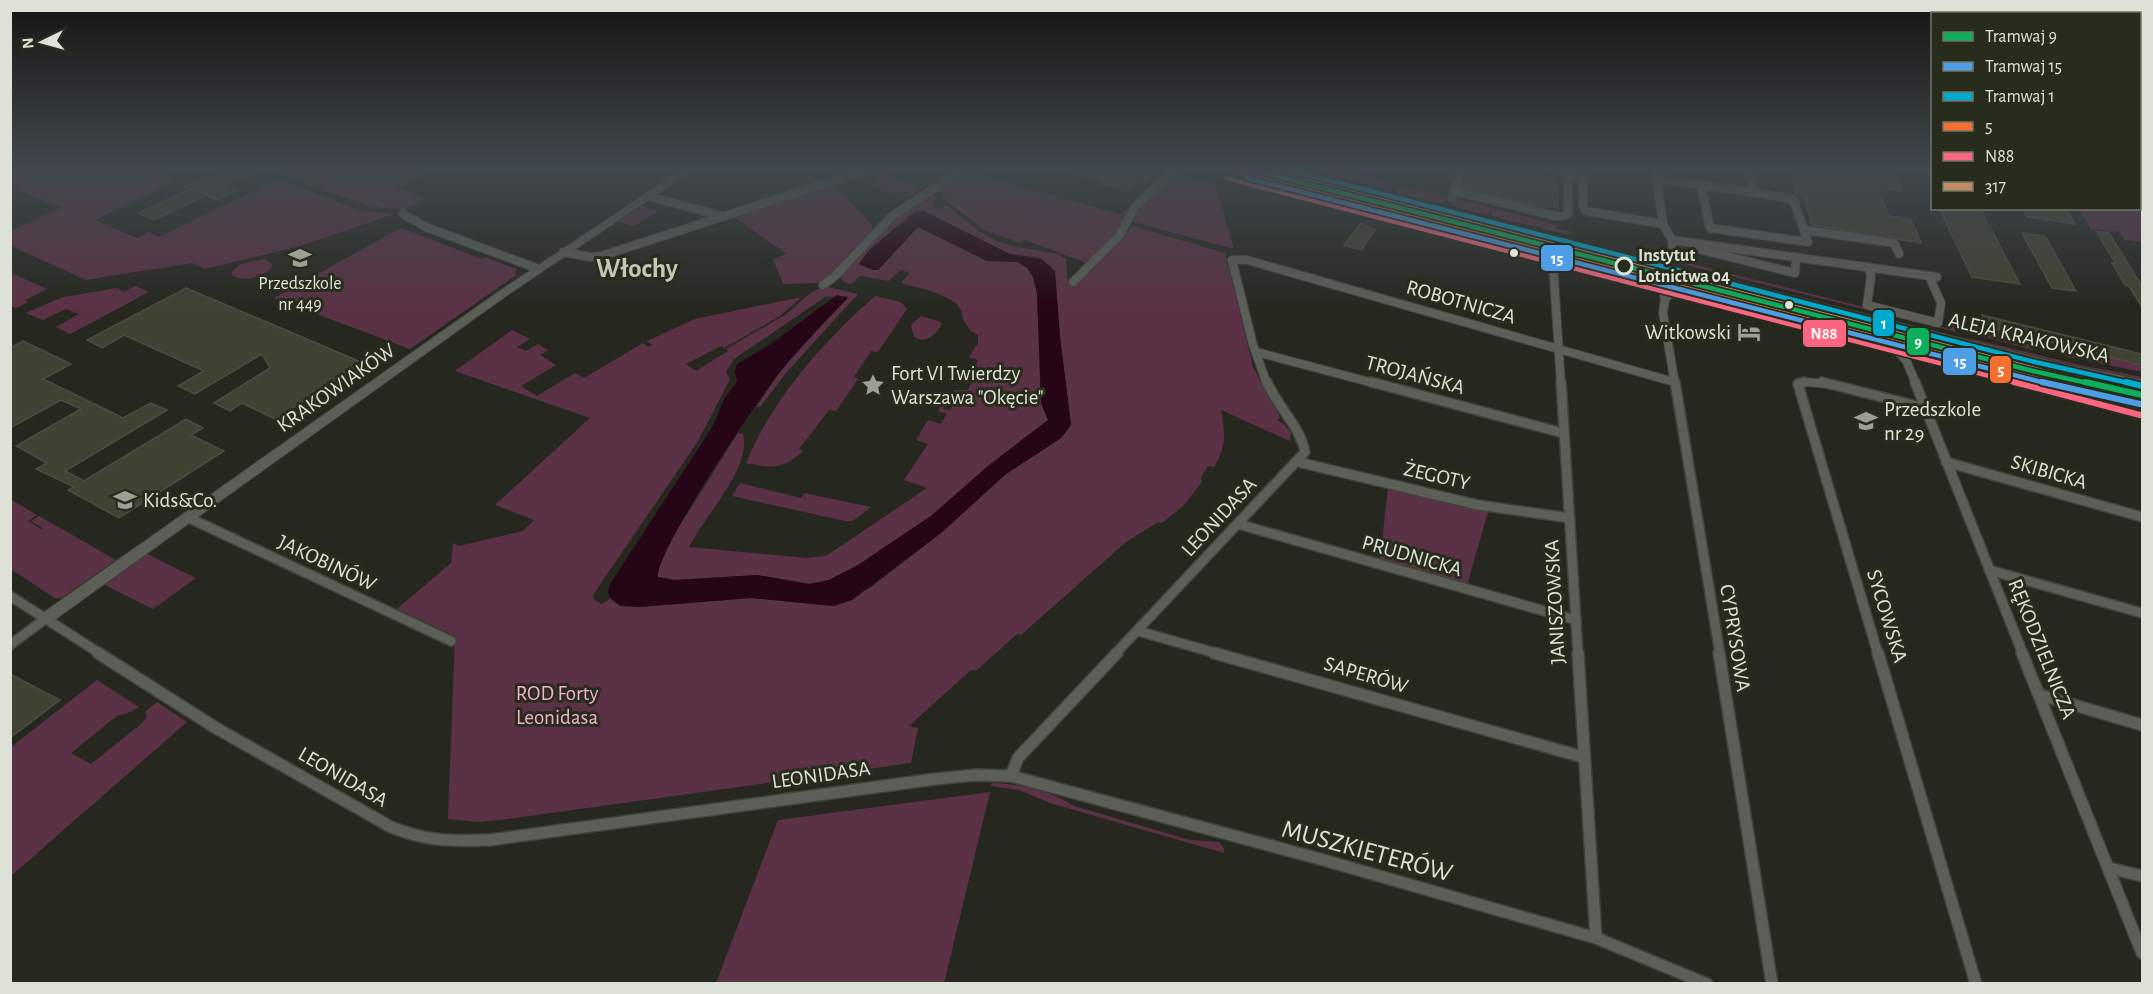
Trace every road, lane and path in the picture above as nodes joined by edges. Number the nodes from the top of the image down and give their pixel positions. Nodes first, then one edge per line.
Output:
1 (406, 215) edge
2 (619, 215) edge
3 (893, 215) edge
4 (1131, 215) edge
5 (1408, 215) edge
6 (1461, 215) edge
7 (1612, 215) edge
8 (1662, 215) edge
9 (1707, 215) edge
10 (1799, 215) edge
11 (722, 216) edge
12 (1663, 224) junction
13 (1804, 230) junction
14 (1672, 240) junction
15 (1694, 243) junction
16 (1538, 249) junction
17 (563, 252) junction
18 (1759, 252) junction
19 (1899, 254) dead end
20 (1673, 255) dead end
21 (1569, 257) junction
22 (1796, 258) junction
23 (1553, 264) junction
24 (1758, 264) junction
25 (1869, 268) junction
26 (539, 269) junction
27 (1673, 269) junction
28 (1073, 282) dead end
29 (1670, 284) junction
30 (823, 285) dead end
31 (1887, 340) junction
32 (1922, 349) junction
33 (1558, 350) junction
34 (1257, 352) junction
35 (1905, 360) junction
36 (1674, 382) junction
37 (2142, 384) edge
38 (2142, 405) edge
39 (1924, 408) junction
40 (1563, 433) junction
41 (1298, 462) junction
42 (1946, 462) junction
43 (188, 517) junction
44 (2142, 517) edge
45 (1570, 518) junction
46 (1239, 524) junction
47 (1989, 570) junction
48 (10, 596) edge
49 (2142, 613) edge
50 (45, 619) junction
51 (1576, 620) junction
52 (1138, 631) junction
53 (451, 641) dead end
54 (10, 645) edge
55 (2040, 695) junction
56 (2142, 725) edge
57 (1583, 757) junction
58 (1011, 776) junction
59 (2109, 867) junction
60 (2142, 876) edge
61 (1596, 938) junction
62 (2142, 953) edge
63 (1707, 984) edge
64 (1772, 984) edge
65 (1976, 984) edge

1 - 26 street
2 - 17 main road, KRAKOWIAKÓW
3 - 30 street
4 - 28 street
5 - 16 main road, ALEJA KRAKOWSKA
6 - 27 main road, ALEJA KRAKOWSKA
7 - 12 street
8 - 12 street
9 - 13 street
10 - 13 street
11 - 17 street
12 - 14 street
13 - 19 street
14 - 15 street
14 - 20 street
15 - 18 street
15 - 24 street
16 - 21 main road, ALEJA KRAKOWSKA
16 - 23 street
17 - 26 main road, KRAKOWIAKÓW
18 - 22 street
18 - 24 street
21 - 23 street
21 - 29 main road, ALEJA KRAKOWSKA
22 - 24 street
22 - 25 street
23 - 33 street, JANISZOWSKA
25 - 25 street
26 - 43 main road, KRAKOWIAKÓW
27 - 29 main road
27 - 37 main road, ALEJA KRAKOWSKA
29 - 31 main road, ALEJA KRAKOWSKA
29 - 36 street, CYPRYSOWA
31 - 32 main road, ALEJA KRAKOWSKA
31 - 35 street, RĘKODZIELNICZA
32 - 35 street
32 - 38 main road, ALEJA KRAKOWSKA
33 - 34 street, ROBOTNICZA
33 - 36 street, ROBOTNICZA
33 - 40 street, JANISZOWSKA
34 - 40 street, TROJAŃSKA
34 - 41 street
35 - 39 street, RĘKODZIELNICZA
36 - 64 street, CYPRYSOWA
39 - 42 street, RĘKODZIELNICZA
39 - 65 street, SYCOWSKA
40 - 45 street, JANISZOWSKA
41 - 45 street, ŻEGOTY
41 - 46 street, LEONIDASA
42 - 44 street, SKIBICKA
42 - 47 street, RĘKODZIELNICZA
43 - 50 main road, KRAKOWIAKÓW
43 - 53 street, JAKOBINÓW
45 - 51 street, JANISZOWSKA
46 - 51 street, PRUDNICKA
46 - 52 street, LEONIDASA
47 - 49 street
47 - 55 street, RĘKODZIELNICZA
48 - 50 street, LEONIDASA
50 - 54 street, KRAKOWIAKÓW
50 - 58 street, LEONIDASA
51 - 57 street, JANISZOWSKA
52 - 57 street, SAPERÓW
52 - 58 street, LEONIDASA
55 - 56 street
55 - 59 street, RĘKODZIELNICZA
57 - 61 street, JANISZOWSKA
58 - 61 street, MUSZKIETERÓW
59 - 60 street
59 - 62 street, RĘKODZIELNICZA
61 - 63 street, MUSZKIETERÓW

